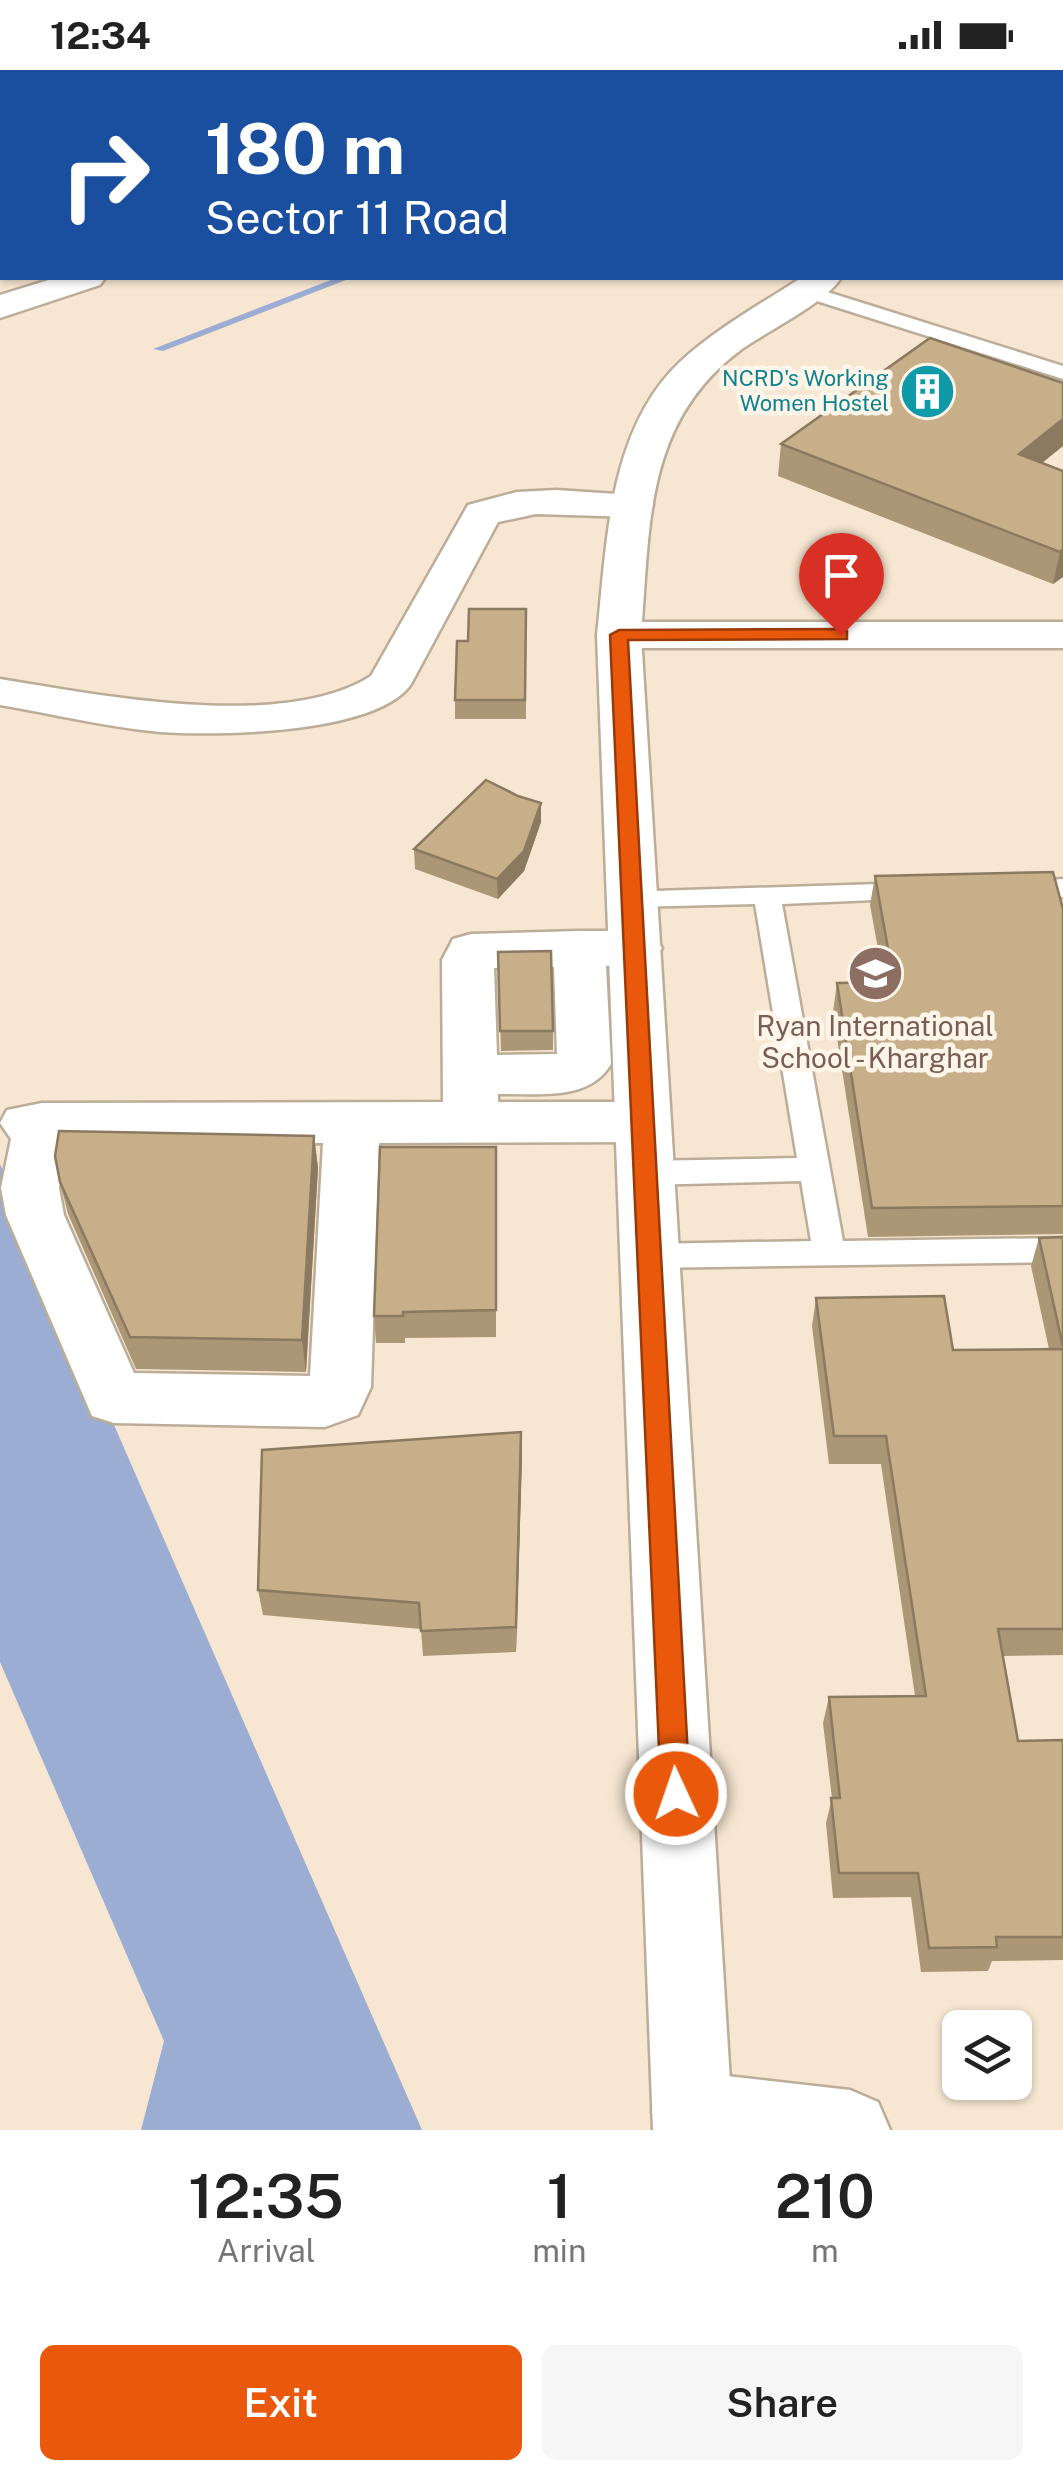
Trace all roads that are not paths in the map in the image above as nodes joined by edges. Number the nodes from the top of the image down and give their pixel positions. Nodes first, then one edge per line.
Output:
1 (82, 280) edge
2 (814, 284) edge
3 (0, 310) edge
4 (1063, 373) edge
5 (634, 506) junction
6 (1063, 634) edge
7 (619, 635) junction
8 (0, 692) edge
9 (1063, 888) edge
10 (984, 890) edge
11 (944, 891) edge
12 (767, 895) junction
13 (634, 923) junction
14 (579, 948) junction
15 (470, 1099) junction
16 (352, 1141) junction
17 (643, 1147) junction
18 (815, 1169) junction
19 (1063, 1250) edge
20 (829, 1254) junction
21 (648, 1256) junction
22 (692, 2121) edge
23 (850, 2130) edge

1 - 3 main road
2 - 4 lane
2 - 5 main road
5 - 7 main road
5 - 8 main road
6 - 7 main road
7 - 13 main road
9 - 10 lane
11 - 12 lane
12 - 13 lane
12 - 18 lane
13 - 14 main road
13 - 17 main road
14 - 15 main road
14 - 15 main road
15 - 16 main road
15 - 17 main road
16 - 16 main road
17 - 18 lane
17 - 21 main road
18 - 20 lane
19 - 20 lane
20 - 21 lane
21 - 22 main road
22 - 23 main road

